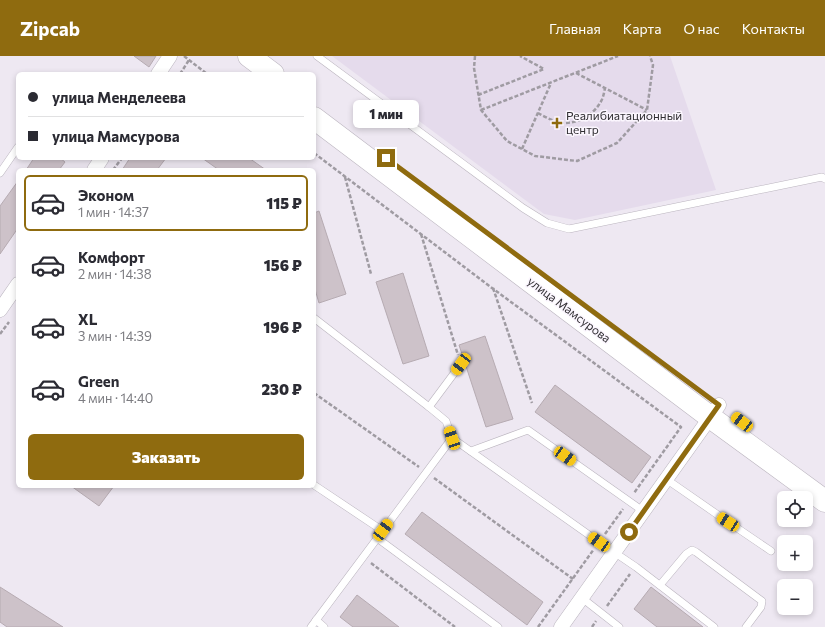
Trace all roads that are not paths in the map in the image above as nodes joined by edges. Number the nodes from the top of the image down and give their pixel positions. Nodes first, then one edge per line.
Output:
1 (170, 56) edge
2 (232, 56) edge
3 (249, 56) edge
4 (317, 56) edge
5 (159, 72) edge
6 (252, 72) edge
7 (270, 72) edge
8 (316, 106) edge
9 (316, 119) edge
10 (16, 150) edge
11 (0, 173) edge
12 (825, 179) edge
13 (16, 287) edge
14 (0, 310) edge
15 (316, 320) edge
16 (461, 364) road end
17 (429, 407) junction
18 (715, 411) junction
19 (452, 438) junction
20 (471, 451) junction
21 (666, 479) junction
22 (825, 484) edge
23 (316, 486) edge
24 (825, 501) edge
25 (643, 511) junction
26 (383, 530) junction
27 (377, 538) junction
28 (771, 551) dead end
29 (614, 553) junction
30 (660, 585) junction
31 (582, 598) junction
32 (316, 620) junction
33 (311, 627) edge
34 (324, 627) edge
35 (498, 627) edge
36 (561, 627) edge
37 (619, 627) edge
38 (714, 627) edge
39 (746, 627) edge

1 - 5 street
2 - 6 main road
3 - 7 main road
4 - 12 lane
8 - 18 main road, улица Мамсурова
9 - 18 main road, улица Мамсурова
10 - 11 lane
13 - 14 street
15 - 17 lane
16 - 17 lane
17 - 19 lane
18 - 21 street
18 - 22 main road, улица Мамсурова
18 - 24 main road, улица Мамсурова
19 - 20 lane
19 - 26 lane
20 - 25 lane
20 - 29 lane
21 - 25 street
21 - 28 lane
23 - 26 lane
25 - 29 street
26 - 27 lane
27 - 32 lane
27 - 35 lane
29 - 30 lane
29 - 31 street
30 - 38 lane
30 - 39 lane
31 - 36 street
31 - 37 lane
32 - 33 lane
32 - 34 lane

